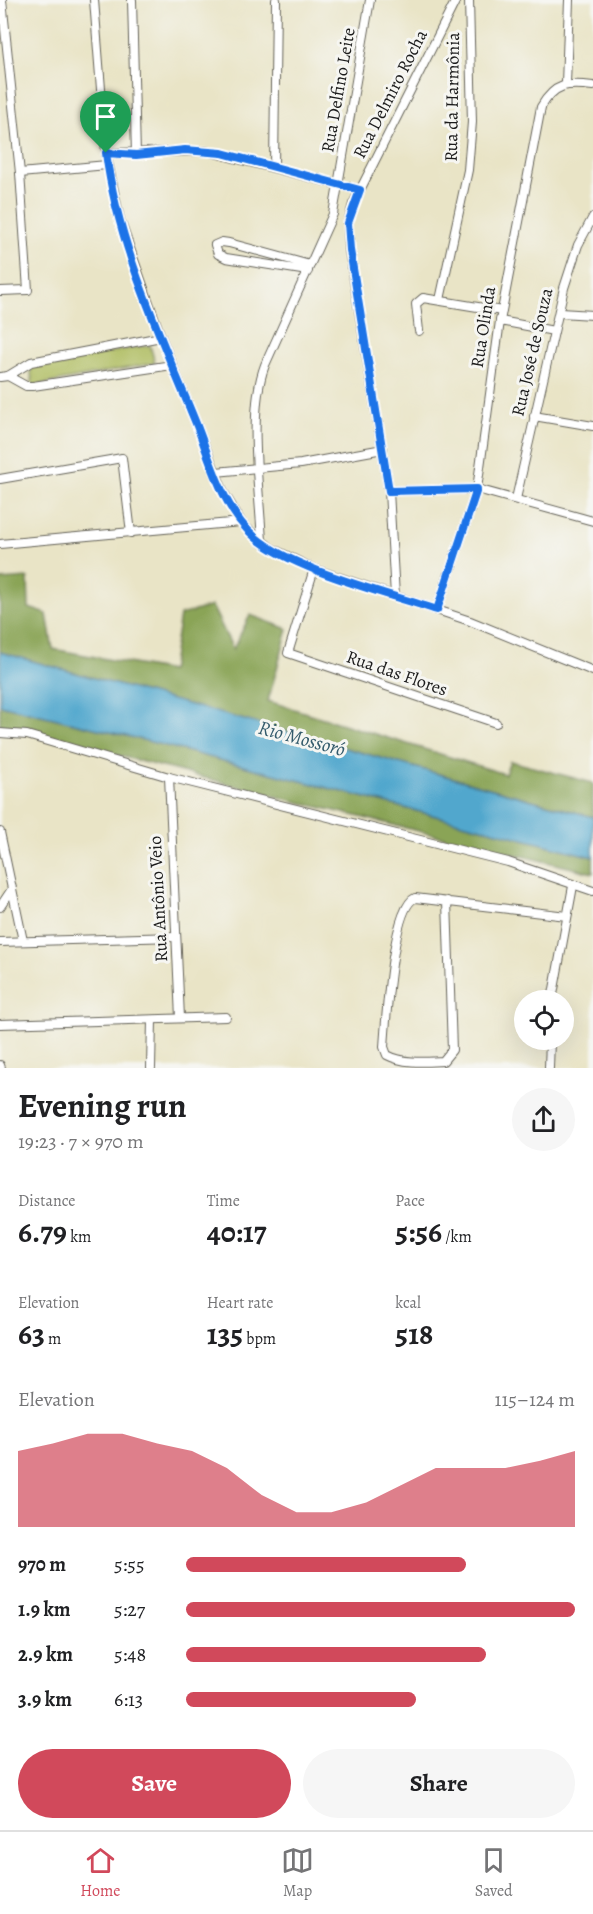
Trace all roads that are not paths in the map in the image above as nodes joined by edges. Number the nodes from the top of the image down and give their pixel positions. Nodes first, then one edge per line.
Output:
1 (2, 0) edge
2 (94, 0) edge
3 (132, 0) edge
4 (276, 0) edge
5 (370, 0) edge
6 (456, 0) edge
7 (469, 0) edge
8 (568, 0) edge
9 (566, 84) junction
10 (593, 86) edge
11 (106, 153) junction
12 (136, 155) junction
13 (107, 165) junction
14 (274, 168) junction
15 (20, 173) junction
16 (339, 185) junction
17 (360, 190) junction
18 (593, 216) edge
19 (309, 268) junction
20 (0, 291) edge
21 (440, 300) junction
22 (502, 310) junction
23 (560, 313) junction
24 (593, 315) edge
25 (500, 321) junction
26 (419, 331) dead end
27 (554, 331) junction
28 (161, 337) junction
29 (172, 365) junction
30 (4, 377) edge
31 (534, 416) junction
32 (593, 426) edge
33 (383, 449) junction
34 (259, 468) junction
35 (216, 472) junction
36 (0, 479) edge
37 (477, 489) junction
38 (389, 491) junction
39 (516, 499) junction
40 (593, 521) edge
41 (241, 522) junction
42 (131, 533) junction
43 (262, 543) junction
44 (0, 544) edge
45 (314, 569) junction
46 (395, 596) junction
47 (437, 610) junction
48 (593, 672) edge
49 (496, 723) dead end
50 (0, 733) edge
51 (169, 777) junction
52 (0, 832) edge
53 (573, 886) junction
54 (12, 889) junction
55 (593, 891) edge
56 (447, 901) junction
57 (0, 907) edge
58 (567, 916) junction
59 (176, 937) junction
60 (23, 941) junction
61 (0, 942) edge
62 (554, 990) edge
63 (226, 1017) dead end
64 (180, 1018) junction
65 (152, 1020) junction
66 (0, 1024) edge
67 (550, 1050) edge
68 (414, 1065) edge
69 (151, 1068) edge
70 (549, 1068) edge

1 - 15 street
2 - 11 street
3 - 12 street
4 - 14 street
5 - 16 street, Rua Delfino Leite
6 - 17 street, Rua Delmiro Rocha
7 - 21 street, Rua da Harmônia
8 - 9 street
9 - 10 street
9 - 22 street, Rua Olinda
11 - 12 street
11 - 13 street
12 - 14 street
13 - 15 street
13 - 28 street
14 - 16 street
15 - 20 street
16 - 17 street
16 - 19 street, Rua Delfino Leite
17 - 33 street, Rua Delmiro Rocha
18 - 23 street, Rua José de Souza
19 - 19 street
19 - 34 street, Rua Delfino Leite
21 - 22 street
21 - 26 street
22 - 25 street, Rua Olinda
23 - 24 street
23 - 27 street, Rua José de Souza
25 - 27 street
25 - 37 street, Rua Olinda
27 - 31 street, Rua José de Souza
28 - 29 street
28 - 30 street
29 - 30 street
29 - 35 street
31 - 32 street
31 - 39 street, Rua José de Souza
33 - 34 street
33 - 38 street, Rua Delmiro Rocha
34 - 35 street
34 - 43 street, Rua Delfino Leite
35 - 41 street
36 - 42 street
37 - 38 street
37 - 39 street
37 - 47 street, Rua Olinda
38 - 46 street, Rua Delmiro Rocha
39 - 40 street
41 - 42 street
41 - 43 street
42 - 44 street
43 - 45 street
45 - 46 street
45 - 49 street, Rua das Flores
46 - 47 street
47 - 48 street
50 - 51 street
51 - 53 street
51 - 59 street, Rua Antônio Veio
52 - 54 street
53 - 55 street
53 - 58 street
54 - 57 street
54 - 60 street
56 - 58 street
56 - 68 street
56 - 68 street
58 - 62 street
59 - 60 street
59 - 64 street, Rua Antônio Veio
60 - 61 street
63 - 64 street
64 - 65 street
65 - 66 street
65 - 69 street
67 - 70 street

